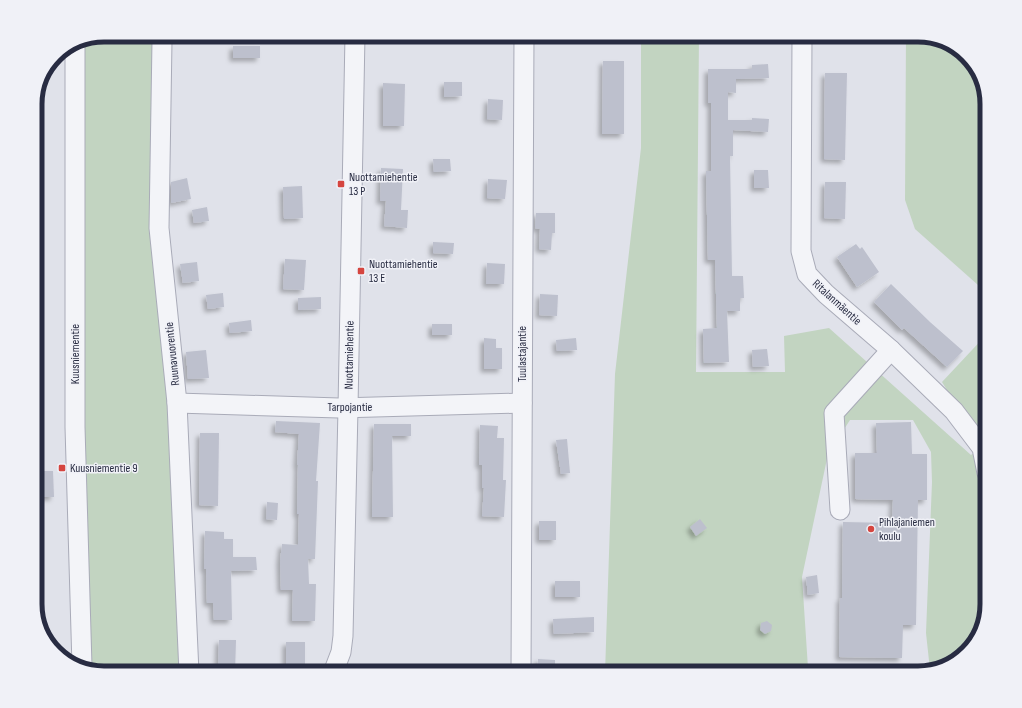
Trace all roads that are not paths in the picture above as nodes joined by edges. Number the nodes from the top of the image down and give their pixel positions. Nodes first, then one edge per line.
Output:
1 (163, 42) edge
2 (355, 42) edge
3 (524, 42) edge
4 (802, 42) edge
5 (75, 49) edge
6 (891, 350) junction
7 (177, 403) junction
8 (522, 404) junction
9 (348, 408) junction
10 (980, 445) edge
11 (840, 510) dead end
12 (82, 662) edge
13 (189, 666) edge
14 (336, 666) edge
15 (521, 666) edge

1 - 7 street, Ruunavuorentie
2 - 9 street, Nuottamiehentie
3 - 8 street, Tuulastajantie
4 - 6 street, Ritalanmäentie
5 - 12 street, Kuusniementie
6 - 10 street, Ritalanmäentie
6 - 11 street
7 - 9 street, Tarpojantie
7 - 13 street, Ruunavuorentie
8 - 9 street, Tarpojantie
8 - 15 street, Tuulastajantie
9 - 14 street, Nuottamiehentie

